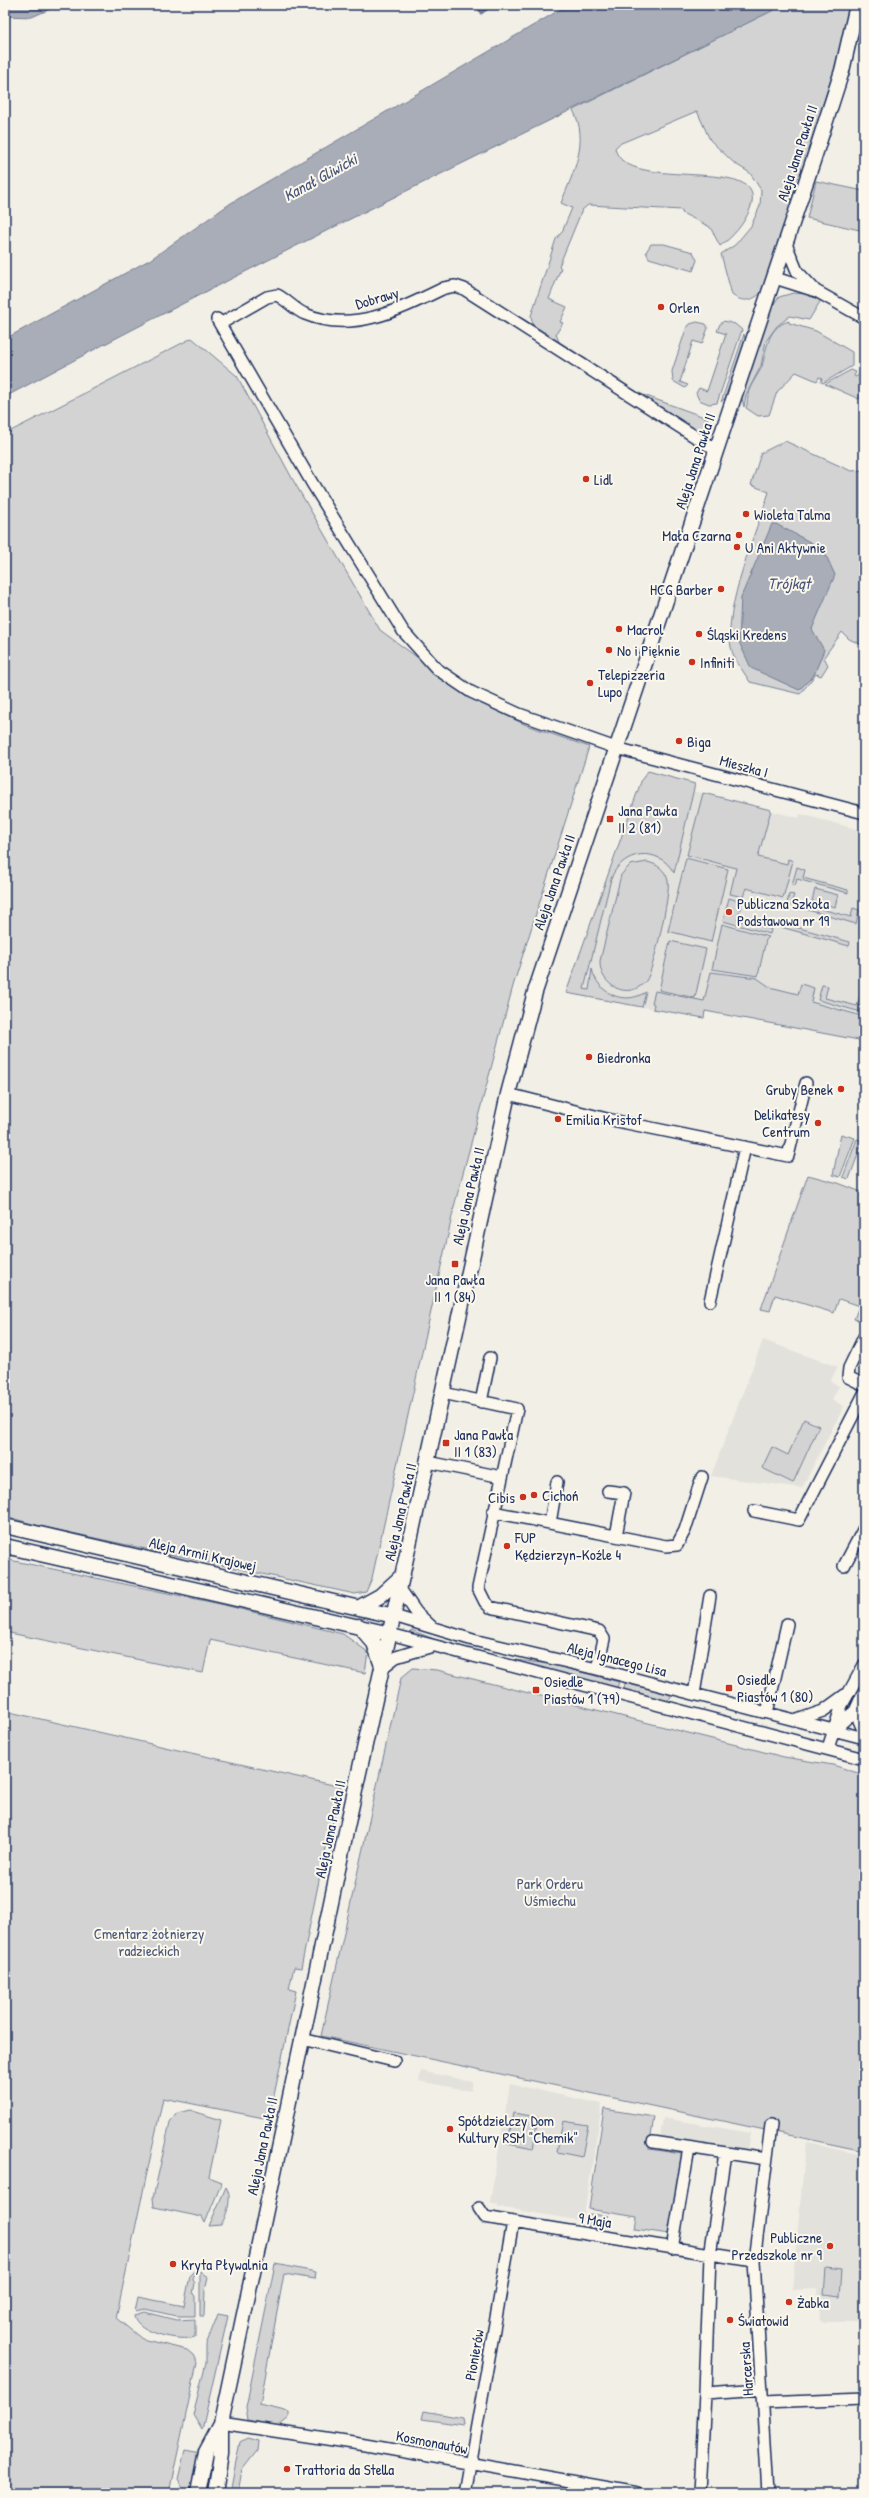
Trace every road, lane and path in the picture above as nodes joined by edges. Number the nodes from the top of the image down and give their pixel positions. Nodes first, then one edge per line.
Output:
1 (857, 5) edge
2 (786, 244) junction
3 (775, 278) junction
4 (816, 291) junction
5 (864, 318) edge
6 (218, 321) joint
7 (716, 450) junction
8 (616, 748) junction
9 (864, 813) edge
10 (806, 1083) dead end
11 (508, 1094) junction
12 (745, 1147) junction
13 (710, 1301) dead end
14 (864, 1337) edge
15 (490, 1358) dead end
16 (864, 1385) edge
17 (443, 1393) junction
18 (864, 1394) edge
19 (481, 1402) junction
20 (428, 1462) junction
21 (502, 1477) junction
22 (702, 1477) dead end
23 (557, 1482) dead end
24 (608, 1491) dead end
25 (754, 1511) dead end
26 (494, 1512) junction
27 (550, 1523) junction
28 (5, 1526) edge
29 (864, 1528) edge
30 (616, 1536) junction
31 (5, 1546) edge
32 (844, 1566) dead end
33 (403, 1575) junction
34 (400, 1589) junction
35 (710, 1596) dead end
36 (360, 1607) junction
37 (394, 1616) junction
38 (786, 1624) dead end
39 (359, 1626) junction
40 (434, 1628) junction
41 (390, 1634) junction
42 (434, 1646) junction
43 (864, 1665) edge
44 (382, 1668) junction
45 (597, 1669) junction
46 (864, 1691) edge
47 (848, 1692) junction
48 (694, 1694) junction
49 (855, 1711) junction
50 (767, 1713) junction
51 (796, 1720) junction
52 (833, 1730) junction
53 (864, 1732) edge
54 (864, 1738) edge
55 (828, 1748) junction
56 (864, 1759) edge
57 (302, 2039) junction
58 (394, 2061) dead end
59 (771, 2125) dead end
60 (653, 2142) dead end
61 (689, 2148) junction
62 (725, 2154) junction
63 (766, 2159) junction
64 (479, 2208) dead end
65 (513, 2222) junction
66 (672, 2249) junction
67 (710, 2256) junction
68 (754, 2261) junction
69 (762, 2389) junction
70 (705, 2393) junction
71 (864, 2399) edge
72 (763, 2403) junction
73 (221, 2423) junction
74 (469, 2464) junction
75 (198, 2493) edge
76 (214, 2493) edge
77 (465, 2493) edge
78 (638, 2493) edge
79 (700, 2493) edge
80 (768, 2493) edge

1 - 2 main road, Aleja Jana Pawła II
2 - 3 main road, Aleja Jana Pawła II
2 - 4 street
3 - 4 street
3 - 7 main road, Aleja Jana Pawła II
4 - 5 street
6 - 7 street, Dobrawy
6 - 8 street, Mieszka I
7 - 8 main road, Aleja Jana Pawła II
8 - 9 street, Mieszka I
8 - 11 main road, Aleja Jana Pawła II
10 - 12 street
11 - 12 street
11 - 17 main road, Aleja Jana Pawła II
12 - 13 street
14 - 16 street
15 - 19 street
17 - 19 street
17 - 20 main road, Aleja Jana Pawła II
18 - 25 street
19 - 21 street
20 - 21 street
20 - 33 main road, Aleja Jana Pawła II
21 - 26 street
22 - 30 street
23 - 27 street
24 - 30 street
26 - 27 street
26 - 45 street
27 - 30 street
28 - 36 main road, Aleja Armii Krajowej
29 - 32 street
31 - 39 main road
33 - 34 main road, Aleja Jana Pawła II
33 - 36 main road
34 - 37 main road, Aleja Jana Pawła II
34 - 40 street
35 - 48 street
36 - 37 main road, Aleja Armii Krajowej
37 - 40 street, Aleja Ignacego Lisa
37 - 41 main road, Aleja Jana Pawła II
38 - 50 street
39 - 41 main road
39 - 44 main road
40 - 45 street, Aleja Ignacego Lisa
41 - 42 street
41 - 44 main road, Aleja Jana Pawła II
42 - 44 street
42 - 55 street
43 - 47 street
44 - 57 main road, Aleja Jana Pawła II
45 - 48 street, Aleja Ignacego Lisa
46 - 49 street
47 - 51 street
47 - 52 street
48 - 50 street, Aleja Ignacego Lisa
49 - 52 street
49 - 53 street
50 - 51 street, Aleja Ignacego Lisa
51 - 52 street, Aleja Ignacego Lisa
52 - 54 street, Aleja Ignacego Lisa
52 - 55 street
55 - 56 street
57 - 58 street
57 - 73 main road, Aleja Jana Pawła II
59 - 63 street, Harcerska
60 - 61 street
61 - 62 street
61 - 66 street
62 - 63 street
62 - 67 street
63 - 68 street, Harcerska
64 - 65 street, 9 Maja
65 - 66 street, 9 Maja
65 - 74 street, Pionierów
66 - 67 street, 9 Maja
67 - 68 street, 9 Maja
67 - 70 street
68 - 69 street, Harcerska
69 - 70 street
69 - 72 street, Harcerska
70 - 79 street
71 - 72 street
72 - 80 street, Harcerska
73 - 74 street, Kosmonautów
73 - 75 main road, Aleja Jana Pawła II
73 - 76 main road, Aleja Jana Pawła II
74 - 77 street, Pionierów
74 - 78 street, Kosmonautów

